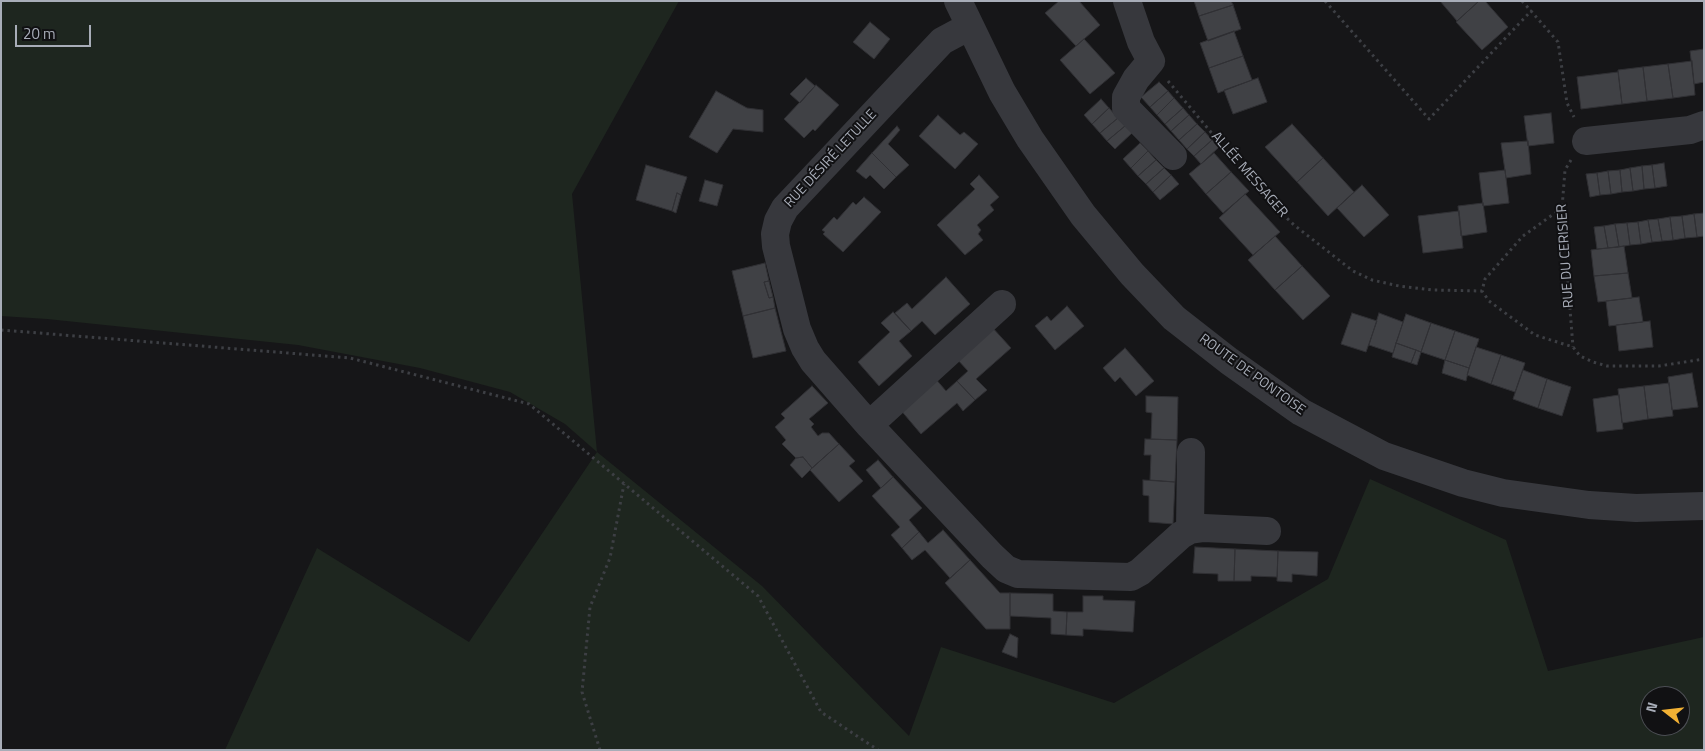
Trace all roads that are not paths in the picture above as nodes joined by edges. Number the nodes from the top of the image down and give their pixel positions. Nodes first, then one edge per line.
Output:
1 (958, 1) edge
2 (1127, 1) edge
3 (970, 26) junction
4 (1704, 125) edge
5 (1586, 141) road end
6 (1173, 156) dead end
7 (1002, 304) dead end
8 (869, 425) junction
9 (1191, 452) dead end
10 (1704, 506) edge
11 (1190, 530) junction
12 (1267, 531) dead end

1 - 3 street, ROUTE DE PONTOISE
2 - 6 street
3 - 8 street, RUE DÉSIRÉ LETULLE
3 - 10 street, ROUTE DE PONTOISE
4 - 5 street
7 - 8 street
8 - 11 street, RUE DÉSIRÉ LETULLE
9 - 11 street
11 - 12 street

